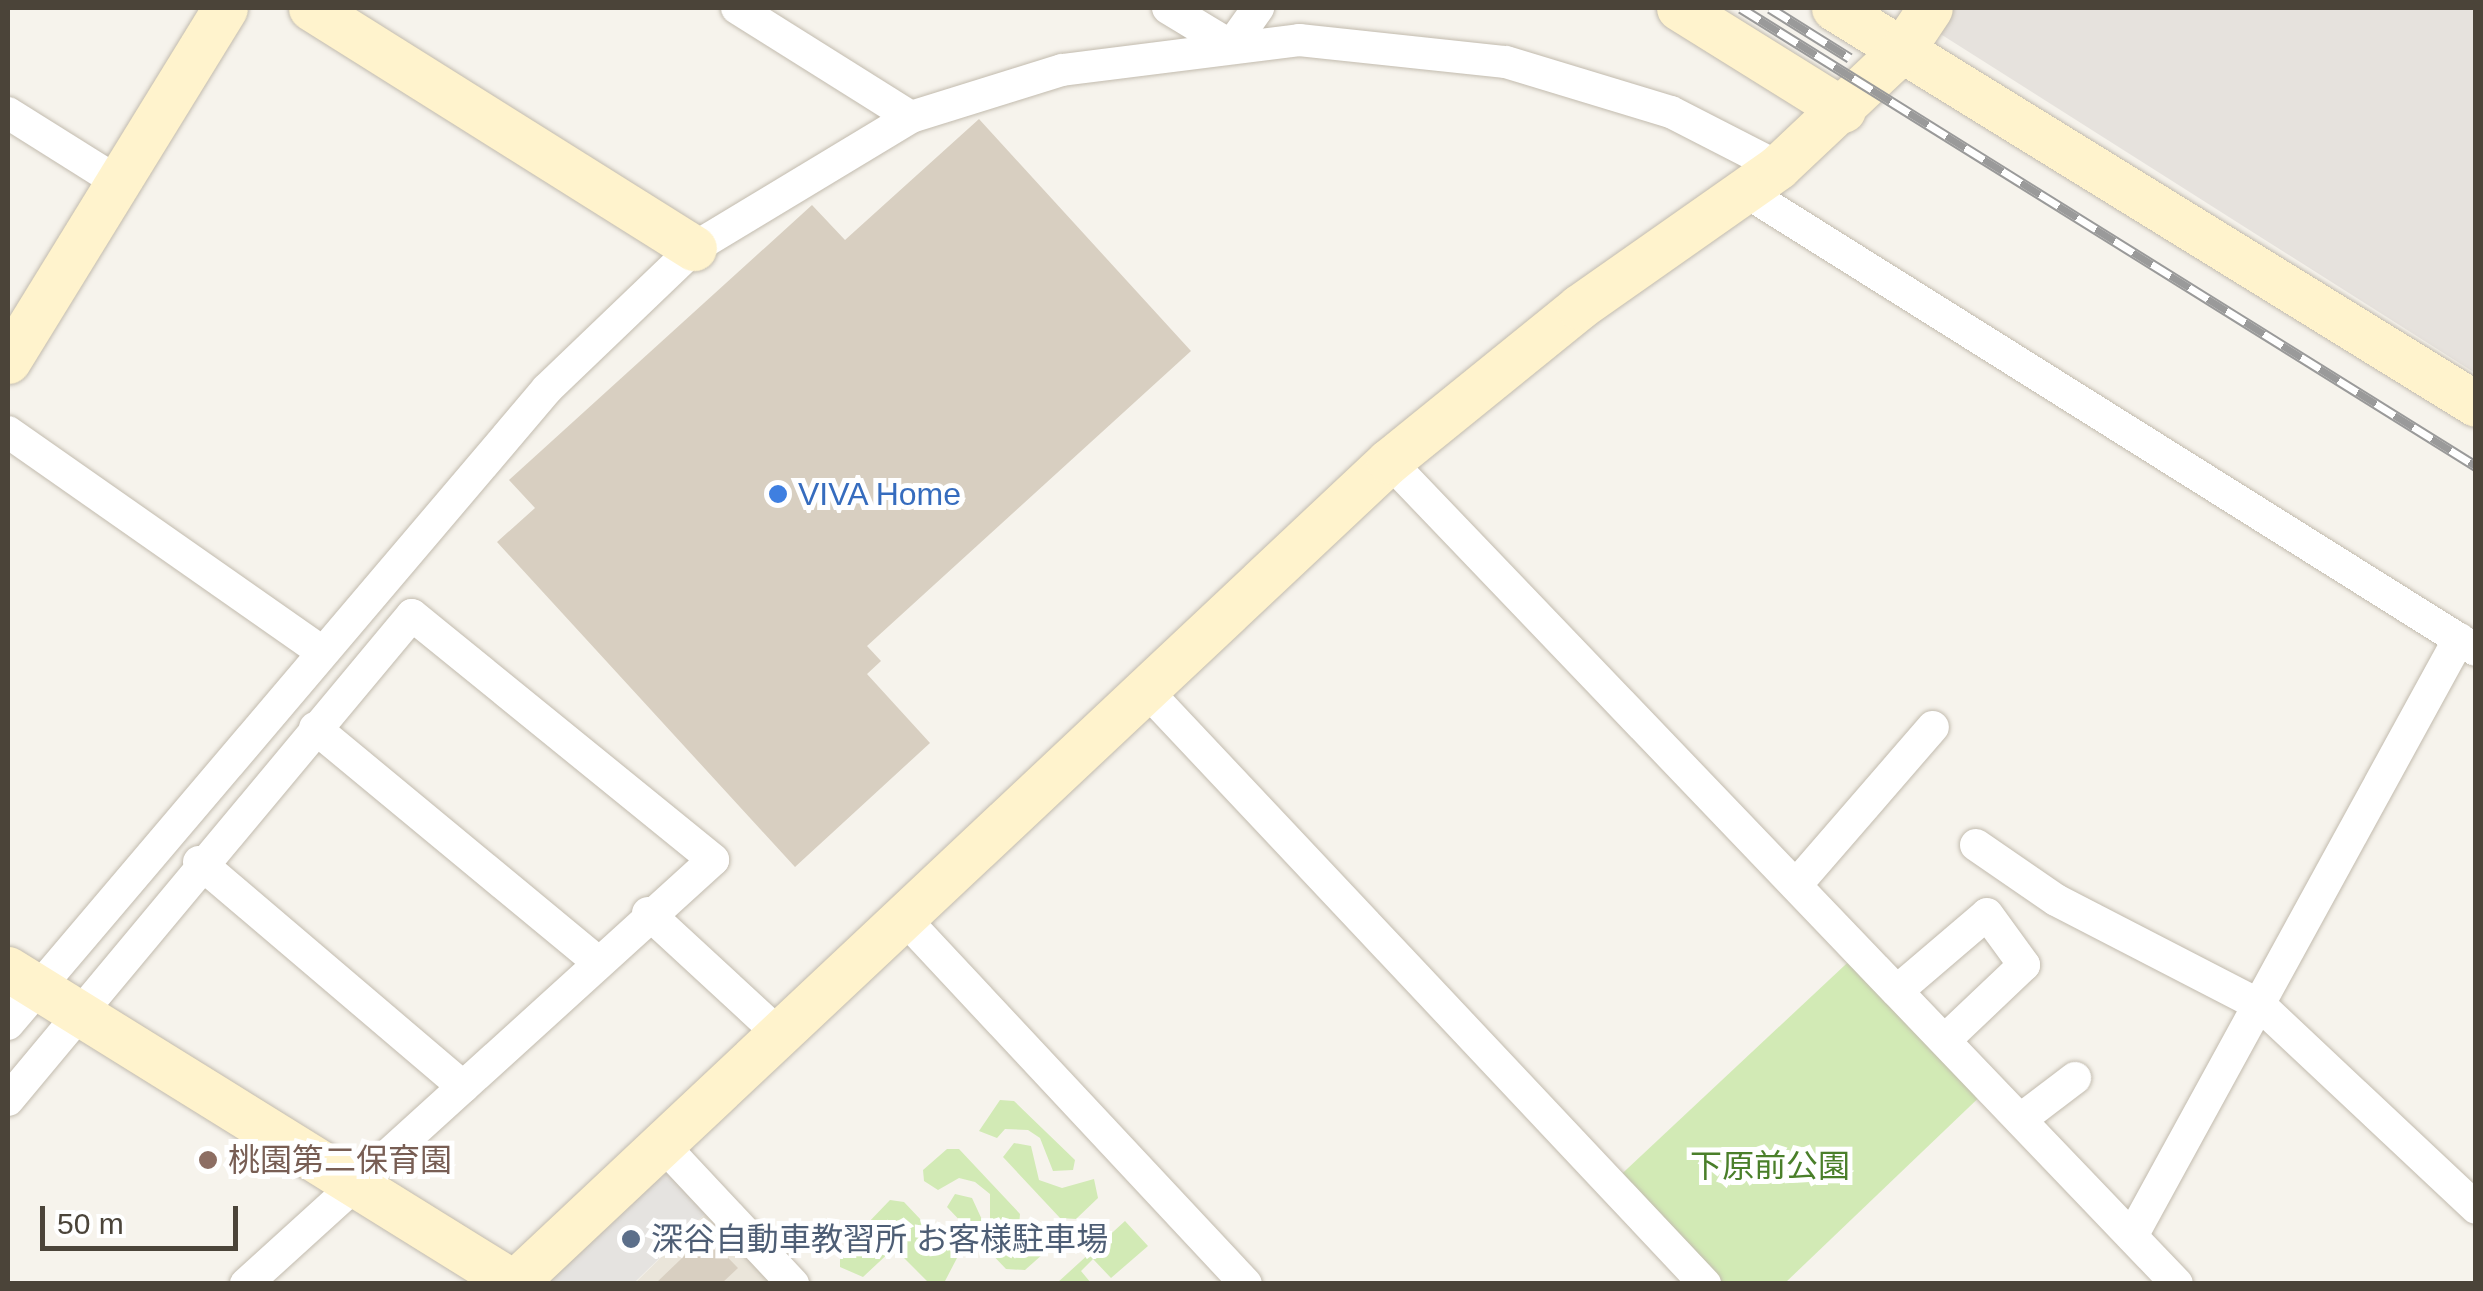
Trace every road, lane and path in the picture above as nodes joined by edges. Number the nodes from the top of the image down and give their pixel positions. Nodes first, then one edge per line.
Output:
1 (225, 8) edge
2 (311, 8) edge
3 (736, 8) edge
4 (1168, 8) edge
5 (1258, 8) edge
6 (1680, 8) edge
7 (1834, 8) edge
8 (1930, 8) edge
9 (1231, 46) junction
10 (1902, 50) junction
11 (1843, 110) junction
12 (8, 113) edge
13 (910, 117) junction
14 (1760, 179) junction
15 (118, 182) junction
16 (694, 248) junction
17 (8, 362) edge
18 (2476, 404) edge
19 (8, 432) edge
20 (1389, 461) junction
21 (2467, 644) edge
22 (319, 650) junction
23 (1146, 690) junction
24 (1933, 727) dead end
25 (316, 728) junction
26 (1976, 844) dead end
27 (199, 862) junction
28 (1796, 885) junction
29 (648, 913) junction
30 (904, 917) junction
31 (595, 960) junction
32 (23, 978) edge
33 (1897, 991) junction
34 (2261, 1006) junction
35 (82, 1015) junction
36 (8, 1024) edge
37 (779, 1034) junction
38 (1945, 1040) junction
39 (2075, 1078) dead end
40 (463, 1087) junction
41 (8, 1100) edge
42 (2021, 1119) junction
43 (662, 1144) junction
44 (352, 1184) junction
45 (2476, 1208) edge
46 (2132, 1236) junction
47 (514, 1283) edge
48 (246, 1284) edge
49 (793, 1284) edge
50 (1246, 1284) edge
51 (1706, 1284) edge
52 (2177, 1284) edge

1 - 15 street
2 - 16 street
3 - 13 street
4 - 9 street
5 - 9 street
6 - 11 street
7 - 10 street
8 - 10 street
9 - 13 street
9 - 14 street
10 - 11 street
10 - 18 street
11 - 14 street
12 - 15 street
13 - 16 street
14 - 20 street
14 - 21 street
15 - 17 street
16 - 22 street
19 - 22 street
20 - 23 street
20 - 28 street
21 - 34 street
22 - 32 street
23 - 30 street
23 - 51 street
24 - 28 street
25 - 27 street
25 - 29 street
25 - 31 street
26 - 34 street
27 - 35 street
27 - 40 street
28 - 33 street
29 - 31 street
29 - 37 street
30 - 37 street
30 - 50 street
31 - 40 street
32 - 35 street
32 - 36 street
33 - 38 street
33 - 38 street
34 - 45 street
34 - 46 street
35 - 41 street
35 - 44 street
37 - 43 street
38 - 42 street
39 - 42 street
40 - 44 street
42 - 46 street
43 - 47 street
43 - 49 street
44 - 47 street
44 - 48 street
46 - 52 street

